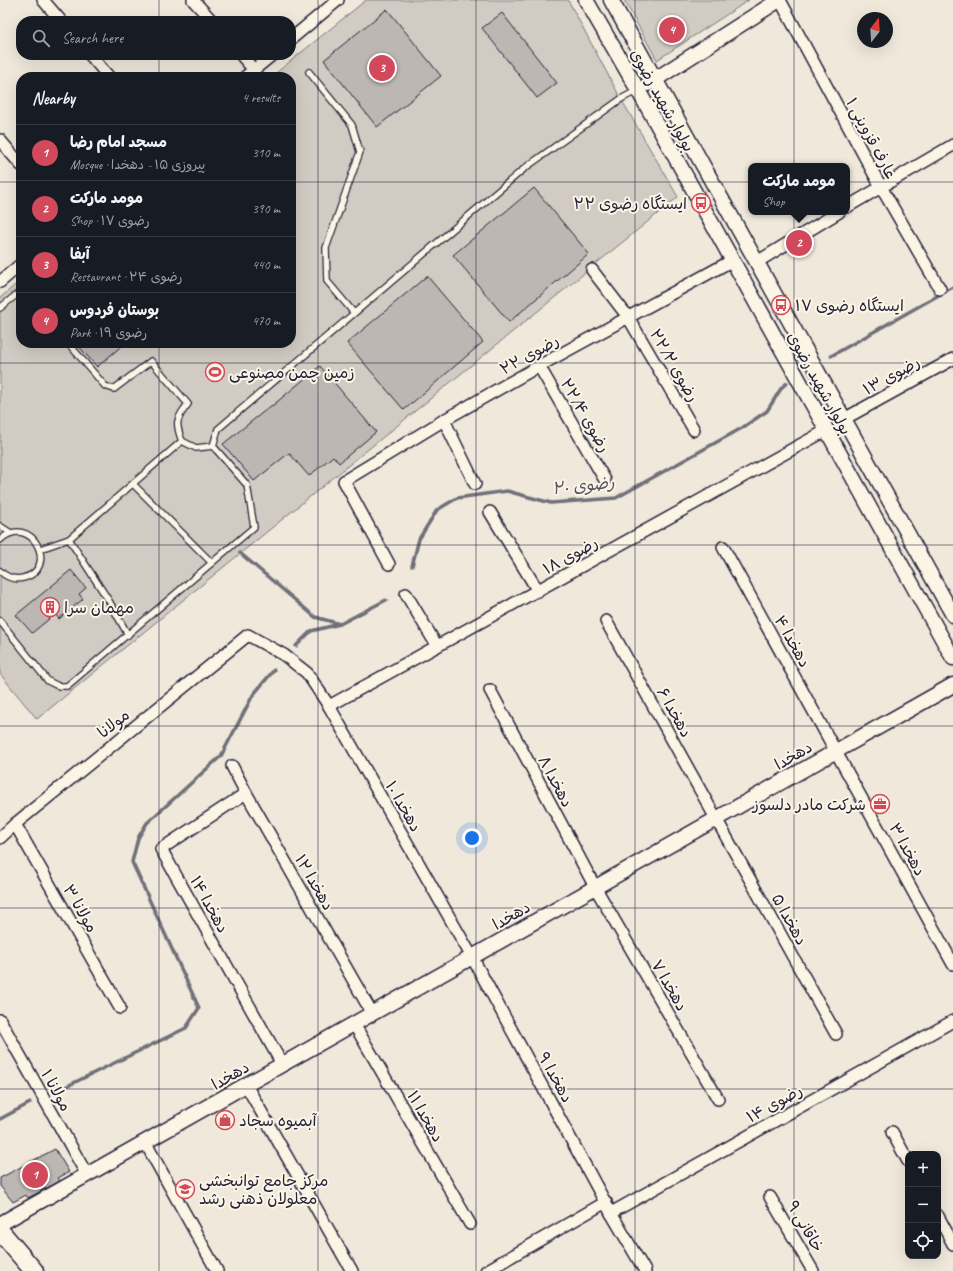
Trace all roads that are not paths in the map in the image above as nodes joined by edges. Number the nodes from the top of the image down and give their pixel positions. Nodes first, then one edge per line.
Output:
1 (43, 0) edge
2 (193, 0) edge
3 (337, 0) edge
4 (586, 0) edge
5 (611, 0) edge
6 (779, 0) edge
7 (57, 16) edge
8 (207, 16) edge
9 (296, 35) edge
10 (94, 60) edge
11 (243, 60) edge
12 (266, 60) edge
13 (105, 72) edge
14 (249, 72) edge
15 (252, 72) edge
16 (309, 72) dead end
17 (655, 80) junction
18 (638, 90) junction
19 (0, 140) edge
20 (953, 145) edge
21 (16, 159) edge
22 (880, 187) junction
23 (850, 205) edge
24 (834, 215) edge
25 (733, 260) junction
26 (757, 262) junction
27 (16, 268) edge
28 (592, 270) dead end
29 (0, 282) edge
30 (940, 289) dead end
31 (16, 295) edge
32 (0, 308) edge
33 (354, 313) junction
34 (628, 317) junction
35 (72, 348) edge
36 (953, 359) edge
37 (539, 366) junction
38 (844, 419) junction
39 (444, 420) junction
40 (694, 430) dead end
41 (827, 430) junction
42 (182, 441) junction
43 (213, 446) junction
44 (605, 480) dead end
45 (133, 484) junction
46 (476, 484) dead end
47 (490, 512) dead end
48 (0, 526) edge
49 (11, 534) junction
50 (69, 539) junction
51 (0, 540) edge
52 (723, 547) dead end
53 (40, 549) junction
54 (212, 563) junction
55 (389, 564) dead end
56 (0, 571) edge
57 (538, 591) junction
58 (406, 594) dead end
59 (953, 615) edge
60 (0, 621) edge
61 (606, 621) dead end
62 (128, 635) junction
63 (248, 635) joint
64 (438, 646) junction
65 (953, 658) edge
66 (953, 685) edge
67 (490, 690) dead end
68 (329, 706) junction
69 (836, 751) junction
70 (232, 766) dead end
71 (246, 793) junction
72 (715, 819) junction
73 (15, 824) junction
74 (0, 838) edge
75 (595, 887) junction
76 (472, 957) junction
77 (953, 964) edge
78 (120, 1008) dead end
79 (372, 1013) junction
80 (0, 1020) edge
81 (953, 1021) edge
82 (354, 1024) junction
83 (836, 1034) dead end
84 (282, 1064) junction
85 (246, 1085) junction
86 (718, 1100) dead end
87 (892, 1132) dead end
88 (145, 1142) junction
89 (905, 1156) edge
90 (87, 1175) junction
91 (770, 1197) dead end
92 (606, 1202) junction
93 (611, 1213) junction
94 (941, 1222) edge
95 (0, 1224) edge
96 (470, 1224) dead end
97 (0, 1231) edge
98 (953, 1244) edge
99 (34, 1271) edge
100 (217, 1271) edge
101 (352, 1271) edge
102 (486, 1271) edge
103 (644, 1271) edge
104 (813, 1271) edge

1 - 7 street
2 - 8 street
3 - 9 street
4 - 18 street, بولوار شهید رضوی
5 - 17 street, بولوار شهید رضوی
6 - 17 street
6 - 22 street, عارف قزوینی ۱
10 - 13 street
11 - 14 street
12 - 15 street
16 - 33 lane
17 - 18 street
17 - 26 street, بولوار شهید رضوی
18 - 25 street, بولوار شهید رضوی
18 - 33 lane
19 - 21 street
20 - 22 street
22 - 23 street
22 - 30 street, عارف قزوینی ۱
24 - 26 street
25 - 34 street, رضوی ۲۲
25 - 41 street, بولوار شهید رضوی
26 - 38 street, بولوار شهید رضوی
27 - 29 street
28 - 34 street, رضوی ۲۲/۲
31 - 32 lane
33 - 43 lane
34 - 37 street, رضوی ۲۲
34 - 40 street, رضوی ۲۲/۲
35 - 42 lane
36 - 38 street, رضوی ۱۳
37 - 39 street, رضوی ۲۲
37 - 44 street, رضوی ۲۲/۴
38 - 59 street, بولوار شهید رضوی
39 - 46 street
39 - 55 street, رضوی ۲۲
41 - 57 street, رضوی ۱۸
41 - 65 street, بولوار شهید رضوی
42 - 43 lane
42 - 45 lane
43 - 54 lane
45 - 50 lane
45 - 54 lane
47 - 57 street
48 - 49 lane
49 - 51 lane
49 - 53 lane
50 - 53 lane
50 - 62 lane
52 - 69 street, دهخدا ۴
53 - 56 lane
54 - 62 lane
57 - 64 street, رضوی ۱۸
58 - 64 street
60 - 62 lane
61 - 72 street, دهخدا ۶
63 - 68 street, دهخدا ۱۰
63 - 73 street, مولانا
64 - 68 street, رضوی ۱۸
66 - 69 street, دهخدا
67 - 75 street, دهخدا ۸
68 - 76 street, دهخدا ۱۰
69 - 72 street, دهخدا
69 - 77 street, دهخدا ۳
70 - 71 street, دهخدا ۱۲
71 - 79 street, دهخدا ۱۲
71 - 84 street, دهخدا ۱۴
72 - 75 street, دهخدا
72 - 83 street, دهخدا ۵
73 - 74 street, مولانا
73 - 78 street, مولانا ۳
75 - 76 street, دهخدا
75 - 86 street, دهخدا ۷
76 - 79 street, دهخدا
76 - 92 street, دهخدا ۹
79 - 82 street, دهخدا
80 - 90 street, مولانا ۱
81 - 93 street, رضوی ۱۴
82 - 84 street, دهخدا
82 - 96 street, دهخدا ۱۱
84 - 85 street, دهخدا
85 - 88 street, دهخدا
85 - 101 street
87 - 89 street
88 - 90 street, دهخدا
88 - 100 street
90 - 95 street, دهخدا
91 - 104 street, خاقانی ۹
92 - 93 street, دهخدا ۹
92 - 102 street
93 - 103 street, دهخدا ۹
94 - 98 street
97 - 99 main road

